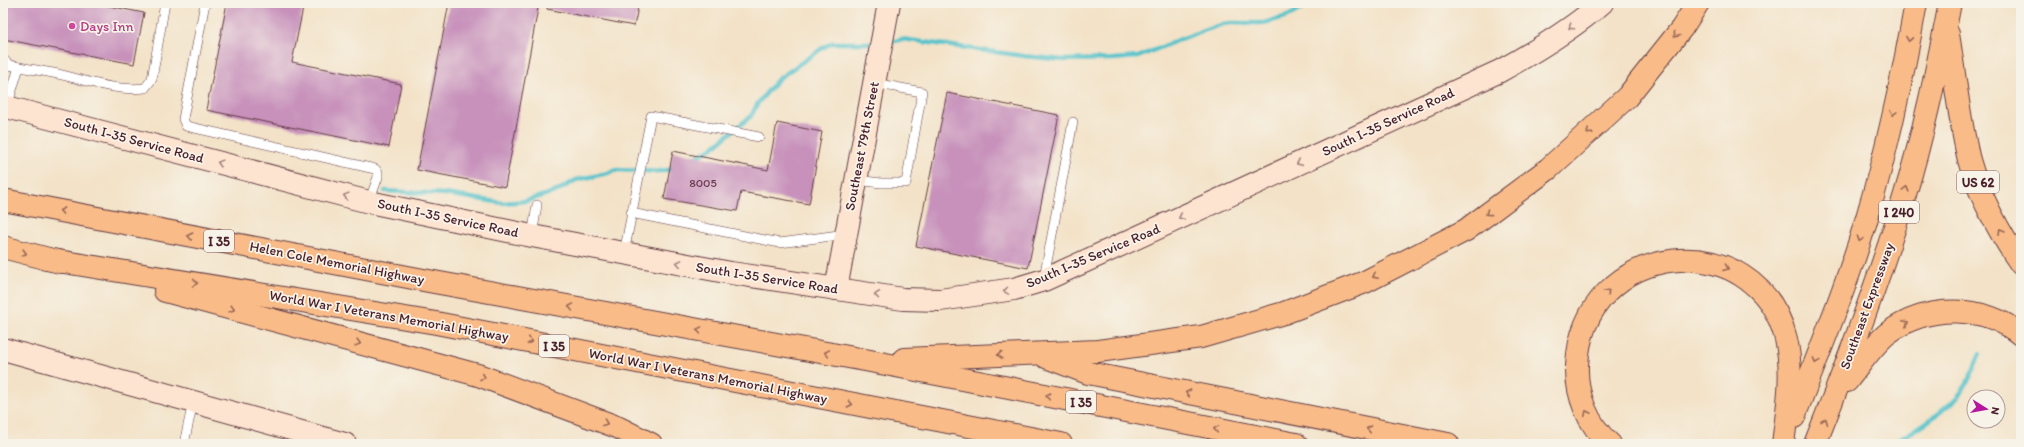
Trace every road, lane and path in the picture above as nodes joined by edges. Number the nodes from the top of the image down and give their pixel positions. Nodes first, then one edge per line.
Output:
1 (165, 3) edge
2 (204, 3) edge
3 (890, 3) edge
4 (1602, 3) edge
5 (1698, 3) edge
6 (1916, 3) edge
7 (1948, 12) edge
8 (3, 59) edge
9 (20, 68) junction
10 (874, 83) junction
11 (5, 107) edge
12 (1073, 122) dead end
13 (759, 137) dead end
14 (856, 180) junction
15 (3, 200) edge
16 (369, 202) junction
17 (537, 205) dead end
18 (631, 213) junction
19 (846, 234) junction
20 (532, 236) junction
21 (3, 247) edge
22 (624, 253) junction
23 (46, 259) junction
24 (2021, 264) edge
25 (1044, 280) junction
26 (836, 289) junction
27 (2021, 335) edge
28 (3, 349) edge
29 (1039, 354) junction
30 (865, 360) junction
31 (1834, 398) junction
32 (192, 402) junction
33 (976, 428) junction
34 (184, 444) edge
35 (345, 444) edge
36 (651, 444) edge
37 (992, 444) edge
38 (1061, 444) edge
39 (1296, 444) edge
40 (1448, 444) edge
41 (1610, 444) edge
42 (1783, 444) edge
43 (1815, 444) edge

1 - 9 lane
2 - 16 lane
3 - 10 street, Southeast 79th Street
4 -> 25 street, South I-35 Service Road
5 -> 29 highway
6 -> 42 highway, Southeast Expressway / I 240
24 -> 7 highway, US 62
31 -> 7 highway, Southeast Expressway / I 240
8 - 9 lane
9 - 11 lane
10 - 14 street, Southeast 79th Street
10 - 14 lane
16 -> 11 street, South I-35 Service Road
12 - 25 lane
13 - 18 lane
14 - 19 street, Southeast 79th Street
30 -> 15 highway, Helen Cole Memorial Highway / I 35
16 - 20 street, South I-35 Service Road
17 - 20 lane
18 - 19 lane
18 - 22 lane
19 - 26 street, Southeast 79th Street
20 - 22 street, South I-35 Service Road
21 -> 23 highway, I 35
26 -> 22 street, South I-35 Service Road
23 -> 33 highway, World War I Veterans Memorial Highway / I 35
23 -> 36 highway
25 -> 26 street, South I-35 Service Road
31 -> 27 highway
28 - 32 street
29 -> 30 highway
40 -> 29 highway
39 -> 30 highway, I 35
43 -> 31 highway, Southeast Expressway / I 240
32 - 34 lane
32 - 35 street
33 - 37 highway
33 - 38 highway, World War I Veterans Memorial Highway / I 35
41 -> 42 highway

